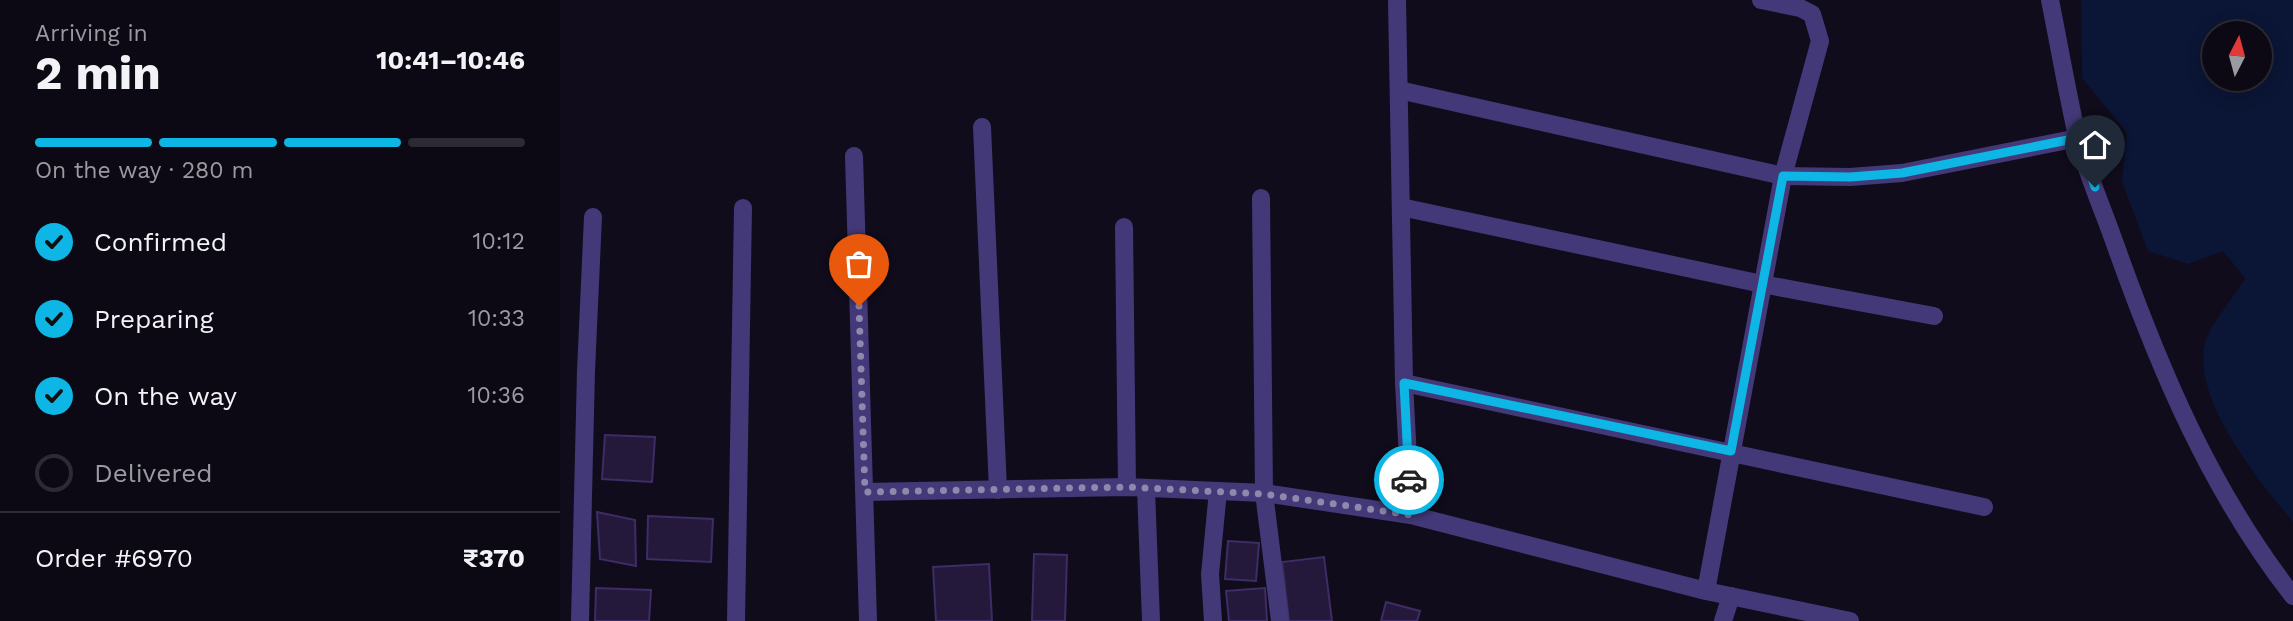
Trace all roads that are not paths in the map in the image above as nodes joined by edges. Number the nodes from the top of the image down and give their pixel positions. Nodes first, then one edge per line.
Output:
1 (1397, 0) edge
2 (1760, 0) edge
3 (2050, 0) edge
4 (1399, 90) junction
5 (982, 127) dead end
6 (2078, 138) junction
7 (854, 156) dead end
8 (1783, 176) junction
9 (1261, 198) dead end
10 (1401, 207) junction
11 (743, 208) dead end
12 (593, 217) dead end
13 (1124, 227) dead end
14 (1762, 284) junction
15 (1934, 316) dead end
16 (1404, 383) junction
17 (1731, 451) junction
18 (1127, 487) junction
19 (1146, 489) junction
20 (998, 490) junction
21 (1218, 491) junction
22 (865, 492) junction
23 (1264, 494) junction
24 (1984, 507) dead end
25 (1412, 515) junction
26 (1706, 591) junction
27 (1731, 596) junction
28 (2293, 596) edge
29 (580, 621) edge
30 (736, 621) edge
31 (868, 621) edge
32 (1151, 621) edge
33 (1213, 621) edge
34 (1280, 621) edge
35 (1723, 621) edge
36 (1850, 621) edge

1 - 4 street
2 - 8 street
3 - 6 street
4 - 8 street
4 - 10 street
5 - 20 street
6 - 8 street
6 - 28 street
7 - 22 street
8 - 14 street
9 - 23 street
10 - 14 street
10 - 16 street
11 - 30 street
12 - 29 street
13 - 18 street
14 - 15 street
14 - 17 street
16 - 17 street
16 - 25 street
17 - 24 street
17 - 26 street
18 - 19 street
18 - 20 street
19 - 21 street
19 - 32 street
20 - 22 street
21 - 23 street
21 - 33 street
22 - 31 street
23 - 25 street
23 - 34 street
25 - 26 street
26 - 27 street
27 - 35 street
27 - 36 street

